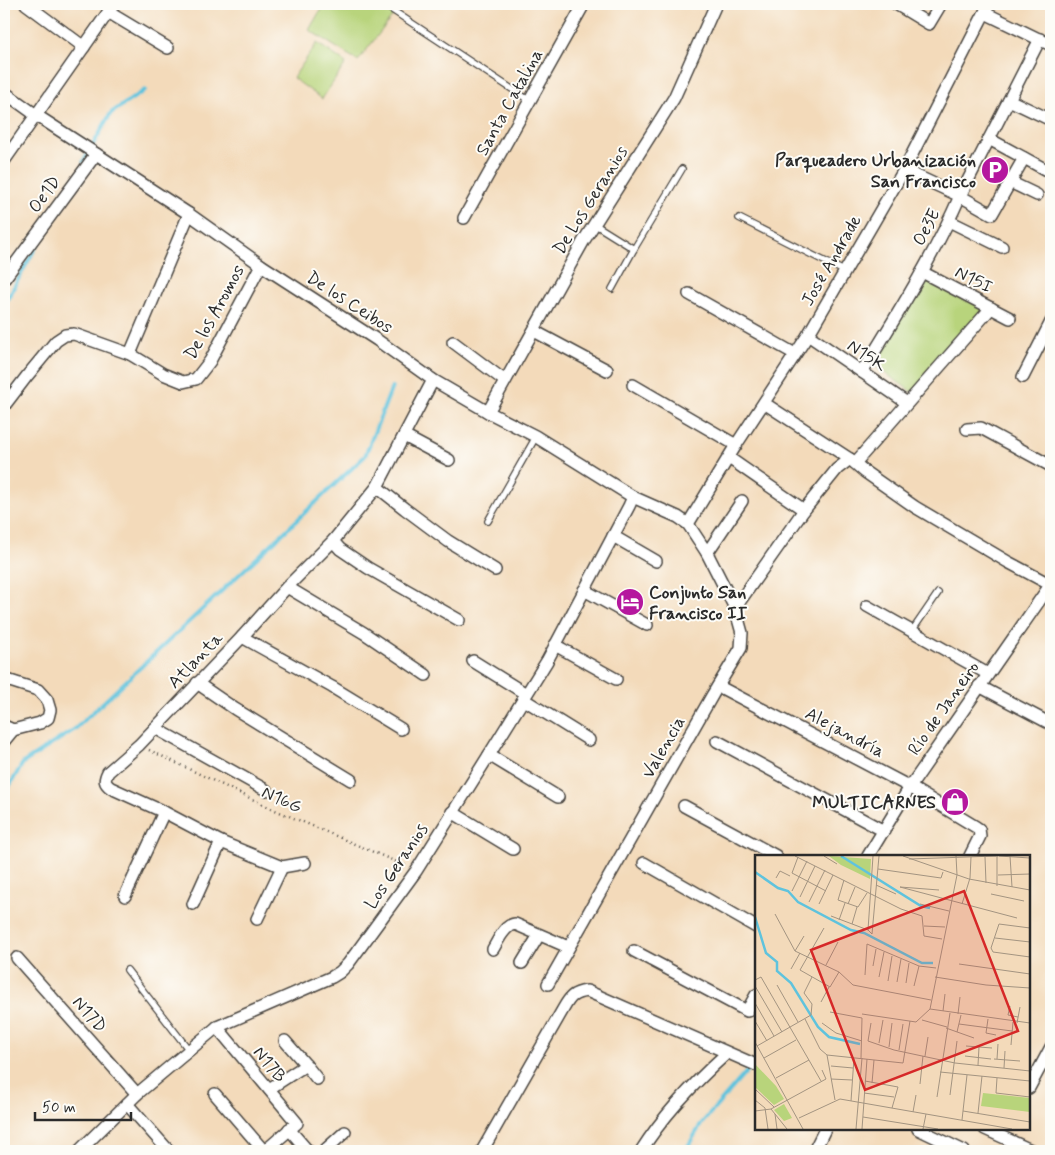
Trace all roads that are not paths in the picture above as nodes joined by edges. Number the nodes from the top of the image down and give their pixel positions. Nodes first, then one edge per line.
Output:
1 (26, 4) edge
2 (584, 4) edge
3 (716, 4) edge
4 (896, 4) edge
5 (941, 4) edge
6 (111, 8) edge
7 (389, 8) dead end
8 (987, 8) edge
9 (1040, 39) junction
10 (1051, 44) edge
11 (84, 46) junction
12 (168, 48) dead end
13 (4, 92) edge
14 (1009, 100) junction
15 (530, 101) junction
16 (36, 115) junction
17 (1051, 120) edge
18 (989, 139) junction
19 (8, 148) edge
20 (96, 154) junction
21 (1024, 158) junction
22 (4, 160) edge
23 (682, 169) dead end
24 (904, 170) junction
25 (1050, 172) dead end
26 (1010, 182) junction
27 (960, 196) junction
28 (1037, 196) dead end
29 (189, 214) junction
30 (464, 218) dead end
31 (739, 218) dead end
32 (949, 221) junction
33 (594, 224) junction
34 (1002, 247) dead end
35 (634, 249) junction
36 (261, 265) junction
37 (844, 272) junction
38 (922, 272) junction
39 (4, 280) edge
40 (612, 289) dead end
41 (689, 294) dead end
42 (991, 308) junction
43 (1010, 318) dead end
44 (1051, 322) edge
45 (534, 331) junction
46 (808, 335) junction
47 (452, 342) dead end
48 (130, 354) junction
49 (795, 354) junction
50 (607, 370) dead end
51 (862, 372) junction
52 (1023, 376) dead end
53 (433, 380) junction
54 (505, 381) junction
55 (633, 385) dead end
56 (764, 403) junction
57 (907, 403) junction
58 (4, 406) edge
59 (488, 412) junction
60 (967, 428) dead end
61 (404, 436) junction
62 (536, 436) junction
63 (736, 445) junction
64 (729, 458) junction
65 (449, 460) dead end
66 (853, 461) junction
67 (1051, 466) edge
68 (377, 488) junction
69 (633, 497) junction
70 (742, 501) dead end
71 (804, 510) junction
72 (488, 521) dead end
73 (688, 524) junction
74 (613, 536) junction
75 (333, 541) junction
76 (707, 553) junction
77 (656, 561) dead end
78 (495, 570) dead end
79 (1051, 584) edge
80 (287, 587) junction
81 (584, 590) junction
82 (938, 593) dead end
83 (867, 606) dead end
84 (735, 608) junction
85 (459, 620) dead end
86 (647, 625) dead end
87 (912, 631) junction
88 (242, 637) junction
89 (555, 645) junction
90 (473, 661) dead end
91 (988, 674) junction
92 (426, 675) dead end
93 (4, 679) edge
94 (616, 679) dead end
95 (197, 683) junction
96 (718, 686) junction
97 (979, 686) junction
98 (524, 696) junction
99 (1051, 724) edge
100 (8, 728) edge
101 (155, 728) junction
102 (401, 729) dead end
103 (589, 740) dead end
104 (717, 741) dead end
105 (4, 742) edge
106 (489, 755) junction
107 (350, 780) dead end
108 (910, 787) junction
109 (266, 790) dead end
110 (558, 798) dead end
111 (684, 806) dead end
112 (164, 812) junction
113 (452, 812) junction
114 (884, 831) junction
115 (221, 842) junction
116 (513, 848) dead end
117 (774, 855) edge
118 (869, 855) edge
119 (970, 855) edge
120 (305, 863) dead end
121 (644, 863) dead end
122 (282, 867) junction
123 (125, 896) dead end
124 (193, 904) dead end
125 (258, 919) dead end
126 (755, 926) edge
127 (539, 935) junction
128 (568, 947) junction
129 (493, 949) dead end
130 (634, 951) dead end
131 (17, 958) dead end
132 (522, 963) dead end
133 (127, 970) dead end
134 (548, 984) dead end
135 (755, 997) edge
136 (217, 1027) junction
137 (285, 1041) dead end
138 (1051, 1047) edge
139 (189, 1050) junction
140 (727, 1053) junction
141 (306, 1064) junction
142 (755, 1065) edge
143 (317, 1078) dead end
144 (1030, 1086) edge
145 (269, 1089) junction
146 (137, 1094) junction
147 (215, 1094) dead end
148 (127, 1104) junction
149 (293, 1126) junction
150 (824, 1130) edge
151 (920, 1130) edge
152 (345, 1132) dead end
153 (1002, 1132) edge
154 (167, 1149) dead end
155 (815, 1149) edge
156 (78, 1151) edge
157 (264, 1151) edge
158 (308, 1151) edge
159 (324, 1151) edge
160 (482, 1151) edge
161 (641, 1151) edge
162 (828, 1151) edge
163 (964, 1151) edge
164 (1034, 1151) edge

1 - 11 street
2 - 15 street, Santa Catalina
3 - 33 street, De Los Geranios
4 - 5 street
6 - 11 street
6 - 12 street
7 - 15 lane
8 - 9 street
8 - 24 street, José Andrade
9 - 10 street
9 - 14 street, Oe3E
11 - 16 street
13 - 16 street, De los Ceibos
14 - 17 street
14 - 18 street, Oe3E
15 - 30 street, Santa Catalina
16 - 19 street
16 - 20 street, De los Ceibos
18 - 21 street
18 - 27 street, Oe3E
19 - 22 street
20 - 29 street, De los Ceibos
20 - 39 street, Oe1D
21 - 25 street
21 - 26 street
23 - 35 lane
24 - 27 street
24 - 37 street, José Andrade
26 - 27 street
26 - 28 street
27 - 32 street, Oe3E
29 - 36 street, De los Ceibos
29 - 48 street
31 - 37 lane
32 - 34 street
32 - 38 street, Oe3E
33 - 35 lane
33 - 45 street, De Los Geranios
35 - 40 lane
36 - 48 street, De los Aromos
36 - 53 street, De los Ceibos
37 - 46 street, José Andrade
38 - 42 street, N15I
38 - 51 street, Oe3E
41 - 49 street
42 - 43 street, N15I
42 - 57 street
44 - 52 street
45 - 50 street
45 - 54 street, De Los Geranios
46 - 49 street, José Andrade
46 - 51 street, N15K
47 - 54 street
48 - 58 street, De los Aromos
49 - 56 street, José Andrade
51 - 57 street, N15K
53 - 59 street, De los Ceibos
53 - 61 street, Atlanta
54 - 59 street, De Los Geranios
55 - 63 street
56 - 63 street, José Andrade
56 - 66 street
57 - 66 street
59 - 62 street, De los Ceibos
60 - 67 street
61 - 65 street
61 - 68 street, Atlanta
62 - 69 street, De los Ceibos
62 - 72 lane
63 - 64 street, José Andrade
64 - 71 street
64 - 73 street, José Andrade
66 - 71 street
66 - 79 street
68 - 75 street, Atlanta
68 - 78 street
69 - 73 street, De los Ceibos
69 - 74 street, Los Geranios
70 - 76 street
71 - 84 street
73 - 76 street, Valencia
74 - 77 street
74 - 81 street, Los Geranios
75 - 80 street, Atlanta
75 - 85 street
76 - 84 street, Valencia
79 - 91 street, Río de Janeiro
80 - 88 street, Atlanta
80 - 92 street
81 - 86 street
81 - 89 street, Los Geranios
82 - 87 lane
83 - 87 street
84 - 96 street, Valencia
87 - 91 street
88 - 95 street, Atlanta
88 - 102 street
89 - 94 street
89 - 98 street, Los Geranios
90 - 98 street
91 - 97 street, Río de Janeiro
93 - 100 street
95 - 101 street, Atlanta
95 - 107 street
96 - 108 street, Alejandría
96 - 128 street, Valencia
97 - 99 street
97 - 108 street, Río de Janeiro
98 - 103 street
98 - 106 street, Los Geranios
100 - 105 street
101 - 109 street
101 - 112 street, Atlanta
104 - 114 street
106 - 110 street
106 - 113 street, Los Geranios
108 - 114 street, Río de Janeiro
108 - 119 street, Alejandría
111 - 117 street
112 - 115 street, Atlanta
112 - 123 street
113 - 116 street
113 - 136 street, Los Geranios
114 - 118 street, Río de Janeiro
115 - 122 street, Atlanta
115 - 124 street
120 - 122 street
121 - 126 street
122 - 125 street
127 - 128 street
127 - 129 street
127 - 132 street
128 - 134 street, Valencia
130 - 135 street
131 - 146 street, N17D
133 - 139 lane
136 - 139 street, Los Geranios
136 - 145 street, N17B
137 - 141 street
138 - 144 street
139 - 146 street, Los Geranios
140 - 142 street
140 - 160 street
140 - 161 street
141 - 143 street
141 - 145 street
145 - 149 street, N17B
146 - 148 street, Los Geranios
147 - 157 street
148 - 154 street
148 - 156 street, Los Geranios
149 - 157 street
149 - 158 street, N17B
150 - 155 street
151 - 163 street
152 - 159 street
153 - 164 street
155 - 162 street

